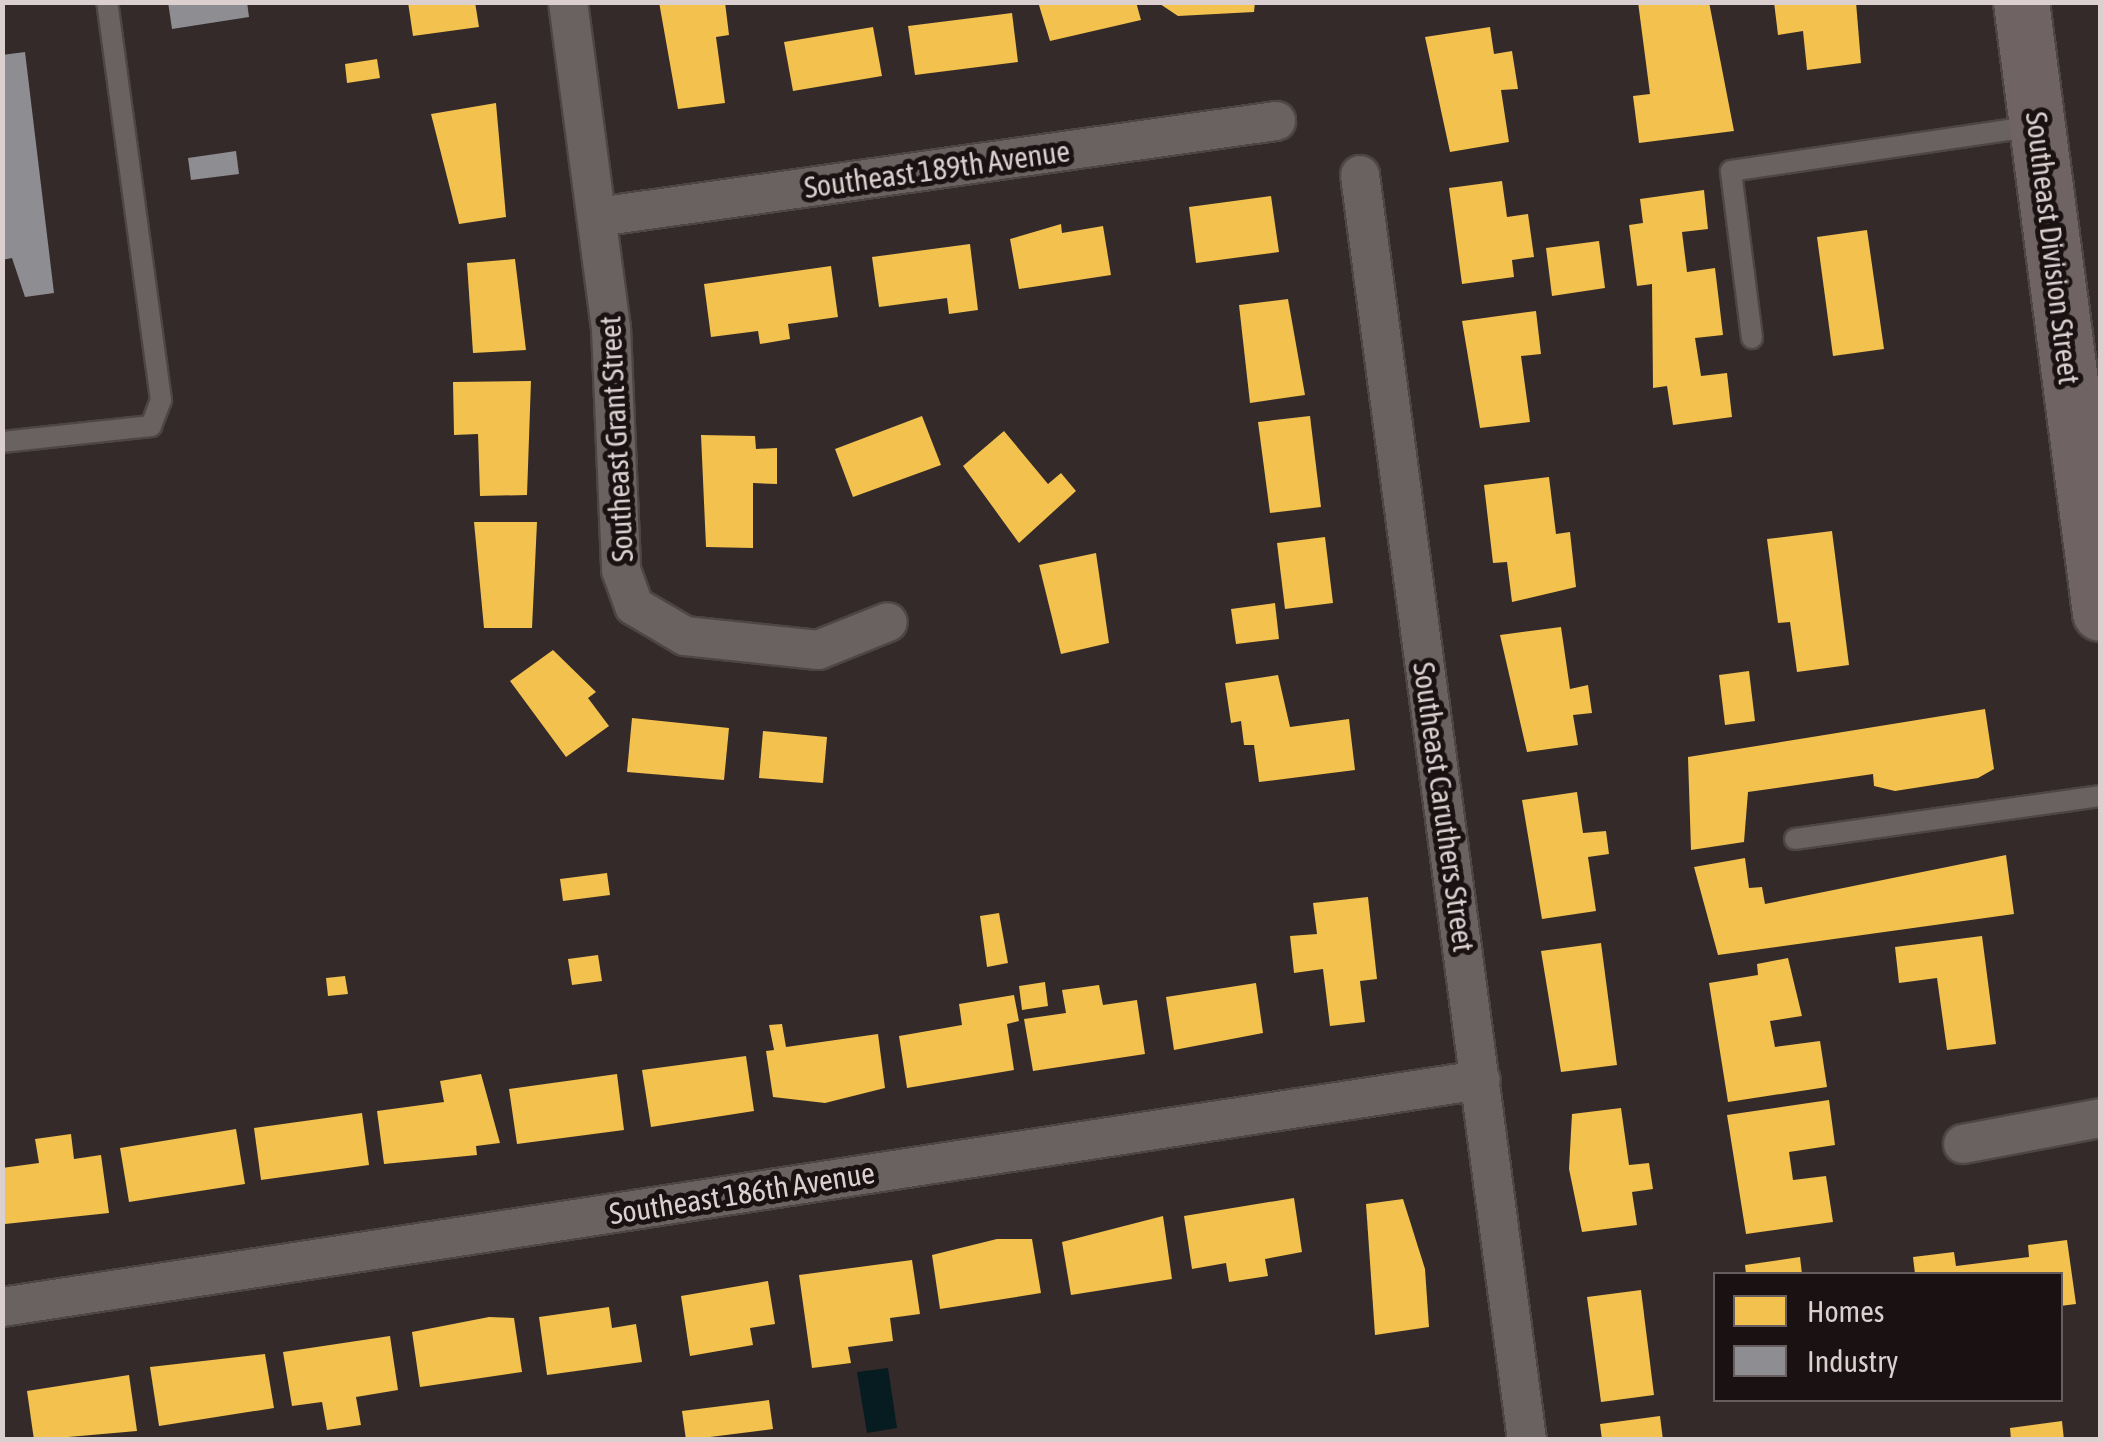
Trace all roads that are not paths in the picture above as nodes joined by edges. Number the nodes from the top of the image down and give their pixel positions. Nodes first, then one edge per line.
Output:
1 (107, 2) edge
2 (568, 2) edge
3 (2021, 2) edge
4 (1276, 121) dead end
5 (2037, 126) junction
6 (1360, 175) dead end
7 (598, 217) junction
8 (1752, 338) dead end
9 (2089, 428) edge
10 (2, 442) edge
11 (2100, 613) edge
12 (888, 622) dead end
13 (2100, 796) edge
14 (1795, 839) dead end
15 (1480, 1080) junction
16 (2100, 1118) edge
17 (1962, 1144) dead end
18 (2, 1307) edge
19 (1526, 1440) edge

1 - 10 lane
2 - 7 street, Southeast Grant Street
3 - 5 main road, Southeast Division Street
4 - 7 street, Southeast 189th Avenue
5 - 8 lane
5 - 9 main road, Southeast Division Street
6 - 15 street, Southeast Caruthers Street
7 - 12 street, Southeast Grant Street
9 - 11 main road, Southeast Division Street
13 - 14 lane
15 - 18 street, Southeast 186th Avenue
15 - 19 street, Southeast Caruthers Street
16 - 17 street

